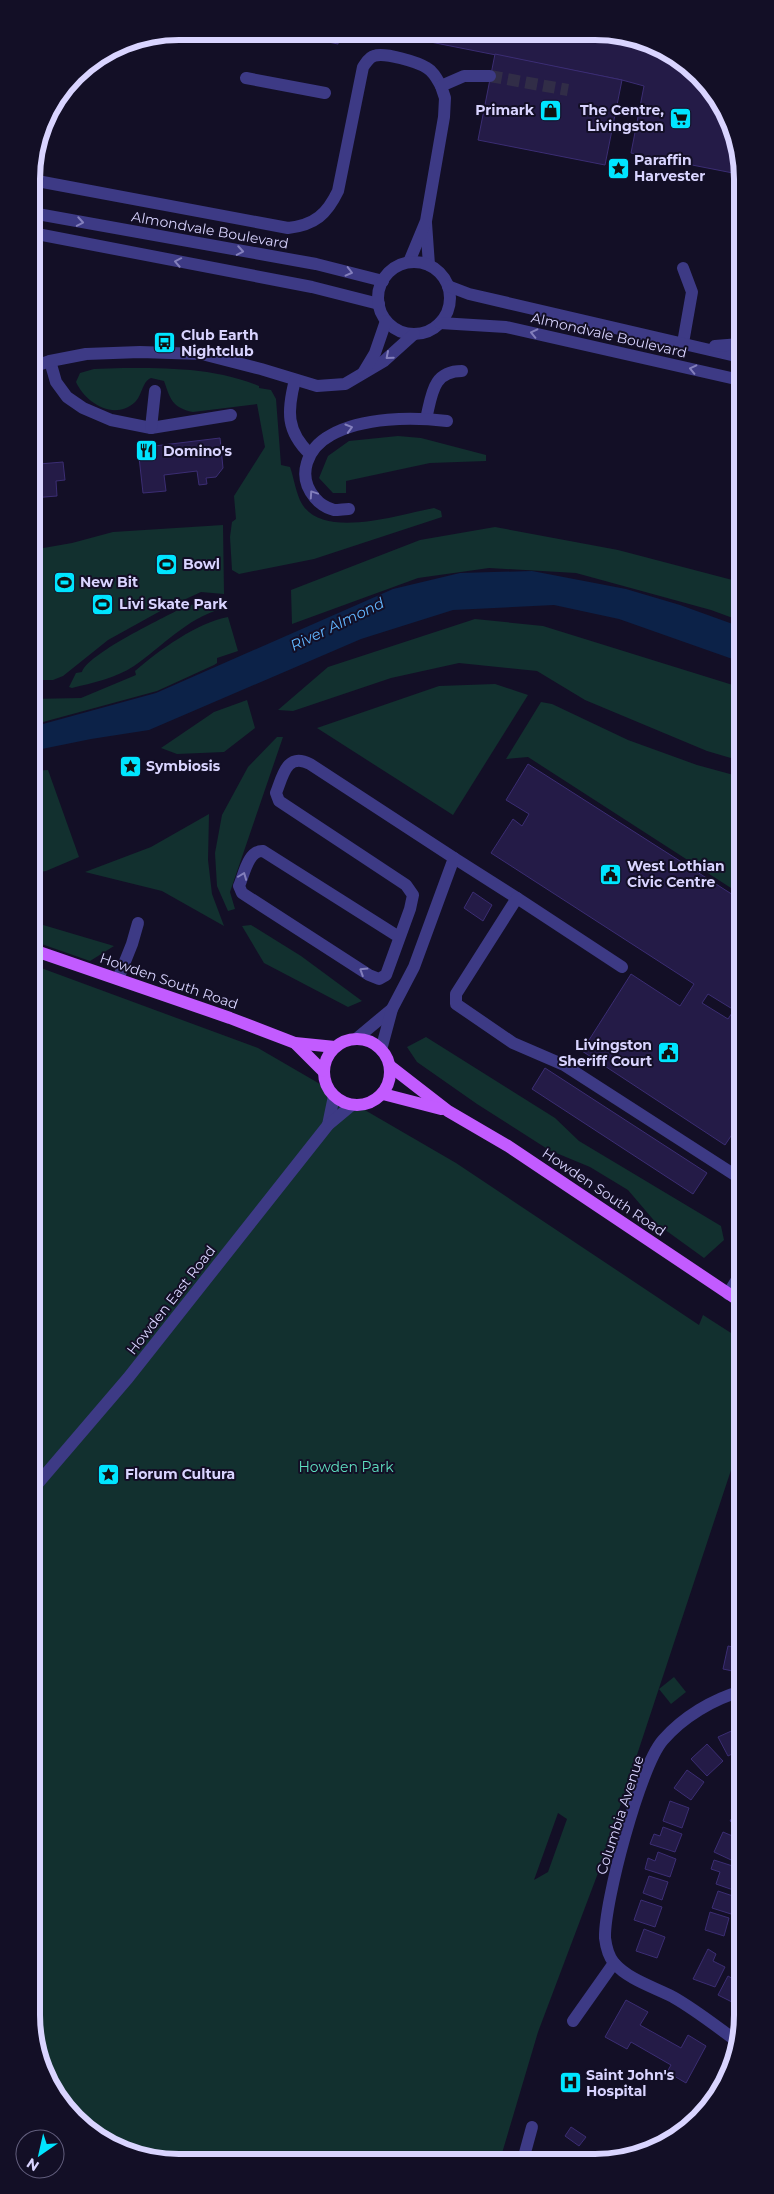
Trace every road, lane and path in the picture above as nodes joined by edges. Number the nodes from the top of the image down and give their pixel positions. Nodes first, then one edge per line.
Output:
1 (490, 76) tunnel mouth
2 (246, 78) dead end
3 (442, 86) junction
4 (325, 93) dead end
5 (40, 182) edge
6 (40, 214) edge
7 (426, 221) junction
8 (40, 235) edge
9 (409, 262) junction
10 (429, 265) junction
11 (682, 268) dead end
12 (383, 281) junction
13 (448, 286) junction
14 (379, 304) junction
15 (386, 320) junction
16 (440, 323) junction
17 (414, 334) junction
18 (683, 343) junction
19 (734, 344) edge
20 (702, 347) junction
21 (734, 355) edge
22 (50, 361) junction
23 (40, 364) edge
24 (462, 371) dead end
25 (362, 375) junction
26 (734, 379) edge
27 (295, 380) junction
28 (155, 391) dead end
29 (230, 415) dead end
30 (426, 419) junction
31 (447, 421) dead end
32 (151, 428) junction
33 (310, 454) junction
34 (350, 509) dead end
35 (454, 858) junction
36 (517, 898) junction
37 (138, 922) dead end
38 (399, 937) junction
39 (40, 952) edge
40 (622, 967) dead end
41 (118, 980) junction
42 (392, 1008) junction
43 (356, 1039) junction
44 (295, 1044) junction
45 (335, 1047) junction
46 (381, 1050) junction
47 (390, 1066) junction
48 (324, 1071) junction
49 (383, 1094) junction
50 (334, 1096) junction
51 (352, 1105) junction
52 (448, 1111) junction
53 (328, 1125) junction
54 (734, 1174) edge
55 (734, 1284) edge
56 (728, 1294) junction
57 (734, 1297) edge
58 (40, 1482) edge
59 (734, 1694) edge
60 (614, 1963) junction
61 (573, 2021) dead end
62 (732, 2038) edge
63 (532, 2127) dead end
64 (525, 2154) edge

1 - 3 street
2 - 4 street
3 - 5 street
3 - 7 street
6 -> 12 street, Almondvale Boulevard
7 - 9 street
7 - 10 street
14 -> 8 street
9 - 10 street
9 - 12 street
10 - 13 street
11 - 18 street
12 - 14 street
13 - 16 street
13 - 18 street, Almondvale Boulevard
14 - 15 street
15 - 17 street
15 - 25 street
16 - 17 street
26 -> 16 street, Almondvale Boulevard
17 -> 25 street
18 - 20 street, Almondvale Boulevard
19 - 20 street
20 - 21 street, Almondvale Boulevard
22 - 23 street
22 - 27 street
22 - 32 street
24 - 30 street
25 - 27 street
27 - 33 street
28 - 32 street
29 - 32 street
30 - 31 street
33 -> 30 street
34 -> 33 street
35 - 36 street
35 - 38 street
35 - 42 street
36 - 40 street
36 - 54 street
37 - 41 street
38 -> 38 street
39 - 41 main road, Howden South Road
41 - 44 main road, Howden South Road
42 - 43 street
42 - 46 street
43 - 45 main road, Howden South Road
43 - 46 main road
44 - 45 main road, Howden South Road
44 - 48 main road, Howden South Road
45 - 48 main road
46 - 47 main road, Howden South Road
47 - 49 main road
47 - 52 main road, Howden South Road
48 - 50 main road, Howden South Road
49 - 51 main road
49 - 52 main road, Howden South Road
50 - 51 main road
50 - 53 street, Howden East Road
51 - 53 street, Howden East Road
52 - 56 main road, Howden South Road
53 - 58 street, Howden East Road
55 - 56 street
56 - 57 main road, Howden South Road
59 - 60 street, Columbia Avenue
60 - 61 street
60 - 62 street
63 - 64 street

